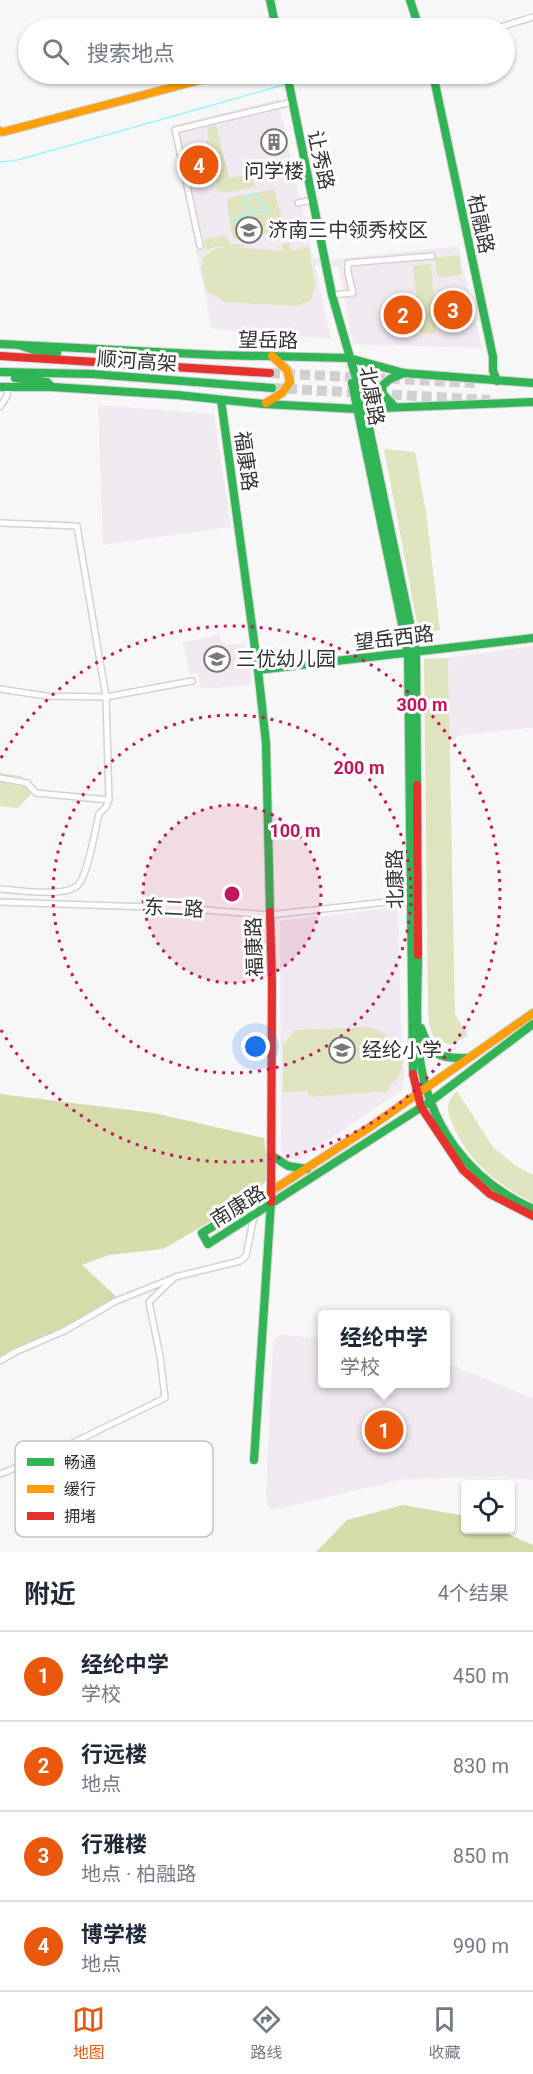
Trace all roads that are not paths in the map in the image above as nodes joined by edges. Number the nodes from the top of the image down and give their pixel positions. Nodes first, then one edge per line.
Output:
1 (270, 0) edge
2 (410, 0) edge
3 (533, 17) edge
4 (274, 18) edge
5 (416, 18) edge
6 (515, 22) edge
7 (185, 84) edge
8 (289, 84) edge
9 (435, 84) edge
10 (292, 102) junction
11 (0, 131) edge
12 (312, 200) junction
13 (298, 203) dead end
14 (200, 246) dead end
15 (432, 256) dead end
16 (332, 295) junction
17 (0, 344) edge
18 (19, 345) junction
19 (0, 356) edge
20 (272, 356) junction
21 (349, 358) junction
22 (76, 361) junction
23 (270, 373) tunnel mouth
24 (404, 373) junction
25 (0, 374) edge
26 (497, 381) junction
27 (533, 383) edge
28 (4, 387) edge
29 (52, 387) junction
30 (272, 388) tunnel mouth
31 (221, 400) junction
32 (533, 402) edge
33 (264, 405) junction
34 (394, 406) junction
35 (0, 407) edge
36 (361, 409) junction
37 (0, 523) edge
38 (533, 638) edge
39 (412, 652) junction
40 (258, 670) junction
41 (192, 681) dead end
42 (0, 688) edge
43 (106, 697) junction
44 (0, 778) edge
45 (109, 800) junction
46 (0, 890) edge
47 (415, 899) junction
48 (0, 902) edge
49 (268, 915) junction
50 (533, 1013) edge
51 (418, 1016) junction
52 (533, 1024) edge
53 (468, 1058) junction
54 (427, 1088) junction
55 (418, 1093) junction
56 (431, 1101) junction
57 (421, 1107) junction
58 (271, 1155) junction
59 (308, 1169) junction
60 (272, 1191) junction
61 (254, 1203) junction
62 (272, 1205) junction
63 (533, 1209) edge
64 (254, 1216) junction
65 (533, 1216) edge
66 (175, 1277) junction
67 (0, 1361) edge
68 (77, 1441) edge
69 (254, 1460) dead end
70 (15, 1468) edge
71 (0, 1474) edge

1 - 4 main road
2 - 5 main road
3 - 6 street
7 - 11 main road
8 - 10 main road, 让秀路
9 - 26 main road, 柏融路
10 - 12 main road, 让秀路
10 - 14 street
12 - 13 street
12 - 16 main road, 让秀路
15 - 16 street
16 - 21 main road, 让秀路
17 - 18 main road, 望岳路
18 - 20 main road, 望岳路
18 - 22 main road
19 - 22 main road, 顺河高架
20 - 21 main road, 望岳路
20 - 33 main road
21 - 24 main road, 望岳路
21 - 36 main road, 北康路
22 - 23 main road, 顺河高架
24 - 26 main road, 望岳路
24 - 34 main road
25 - 29 main road
25 - 30 main road, 顺河高架
26 - 27 main road, 望岳路
28 - 29 main road
28 - 35 street
29 - 31 main road
31 - 33 main road
31 - 40 main road, 福康路
32 - 34 main road
33 - 36 main road
34 - 36 main road
36 - 39 main road, 北康路
37 - 43 street
38 - 39 main road, 望岳西路
39 - 40 main road, 望岳西路
39 - 47 main road, 北康路
40 - 49 main road, 福康路
41 - 43 street
42 - 43 street
43 - 45 street
44 - 45 street
45 - 46 street
47 - 49 street, 东二路
47 - 51 main road, 北康路
47 - 55 main road, 北康路
48 - 49 street, 东二路
49 - 58 main road, 福康路
50 - 53 main road, 南康路
51 - 53 main road
51 - 54 main road, 北康路
52 - 56 main road, 南康路
53 - 54 main road, 南康路
54 - 55 main road, 南康路
54 - 56 main road, 北康路
55 - 57 main road, 北康路
55 - 59 main road, 南康路
56 - 57 main road, 南康路
56 - 63 main road, 北康路
57 - 62 main road, 南康路
57 - 65 main road, 北康路
58 - 59 main road
58 - 60 main road, 福康路
59 - 60 main road, 南康路
60 - 61 main road, 南康路
60 - 62 main road, 福康路
61 - 64 street
61 - 64 main road, 南康路
62 - 64 main road, 南康路
62 - 69 main road, 福康路
64 - 66 street
66 - 67 street
66 - 68 street
70 - 71 street

